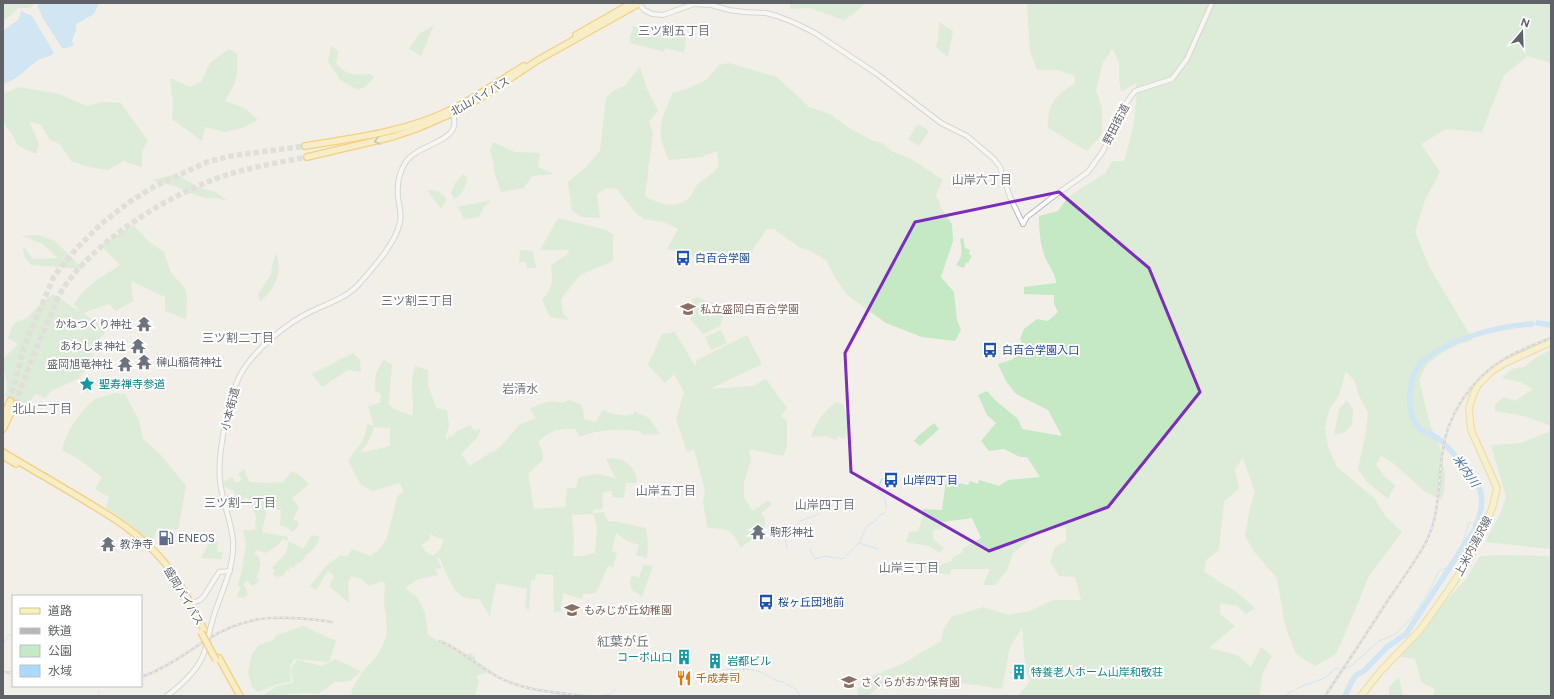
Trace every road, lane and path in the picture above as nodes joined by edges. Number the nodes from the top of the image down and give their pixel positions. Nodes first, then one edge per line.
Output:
1 (632, 3) edge
2 (640, 3) edge
3 (1212, 3) edge
4 (452, 112) junction
5 (305, 146) tunnel mouth
6 (307, 156) tunnel mouth
7 (1551, 342) edge
8 (3, 417) edge
9 (3, 429) edge
10 (3, 452) edge
11 (3, 456) edge
12 (230, 570) junction
13 (189, 605) junction
14 (218, 659) junction
15 (167, 696) edge
16 (236, 696) edge
17 (240, 696) edge
18 (1361, 696) edge

1 - 4 highway, 北山バイパス
2 - 3 street, 野田街道
2 - 4 highway, 北山バイパス
4 - 5 highway, 北山バイパス
4 -> 6 highway, 北山バイパス
4 - 12 street, 小本街道
7 - 18 main road, 上米内湯沢線
8 - 9 highway
10 - 13 highway, 盛岡バイパス
11 - 13 highway, 盛岡バイパス
12 - 13 street
12 - 15 street, 小本街道
13 - 14 highway, 盛岡バイパス, bridge
14 - 16 highway, 盛岡バイパス
14 - 17 highway, 盛岡バイパス

